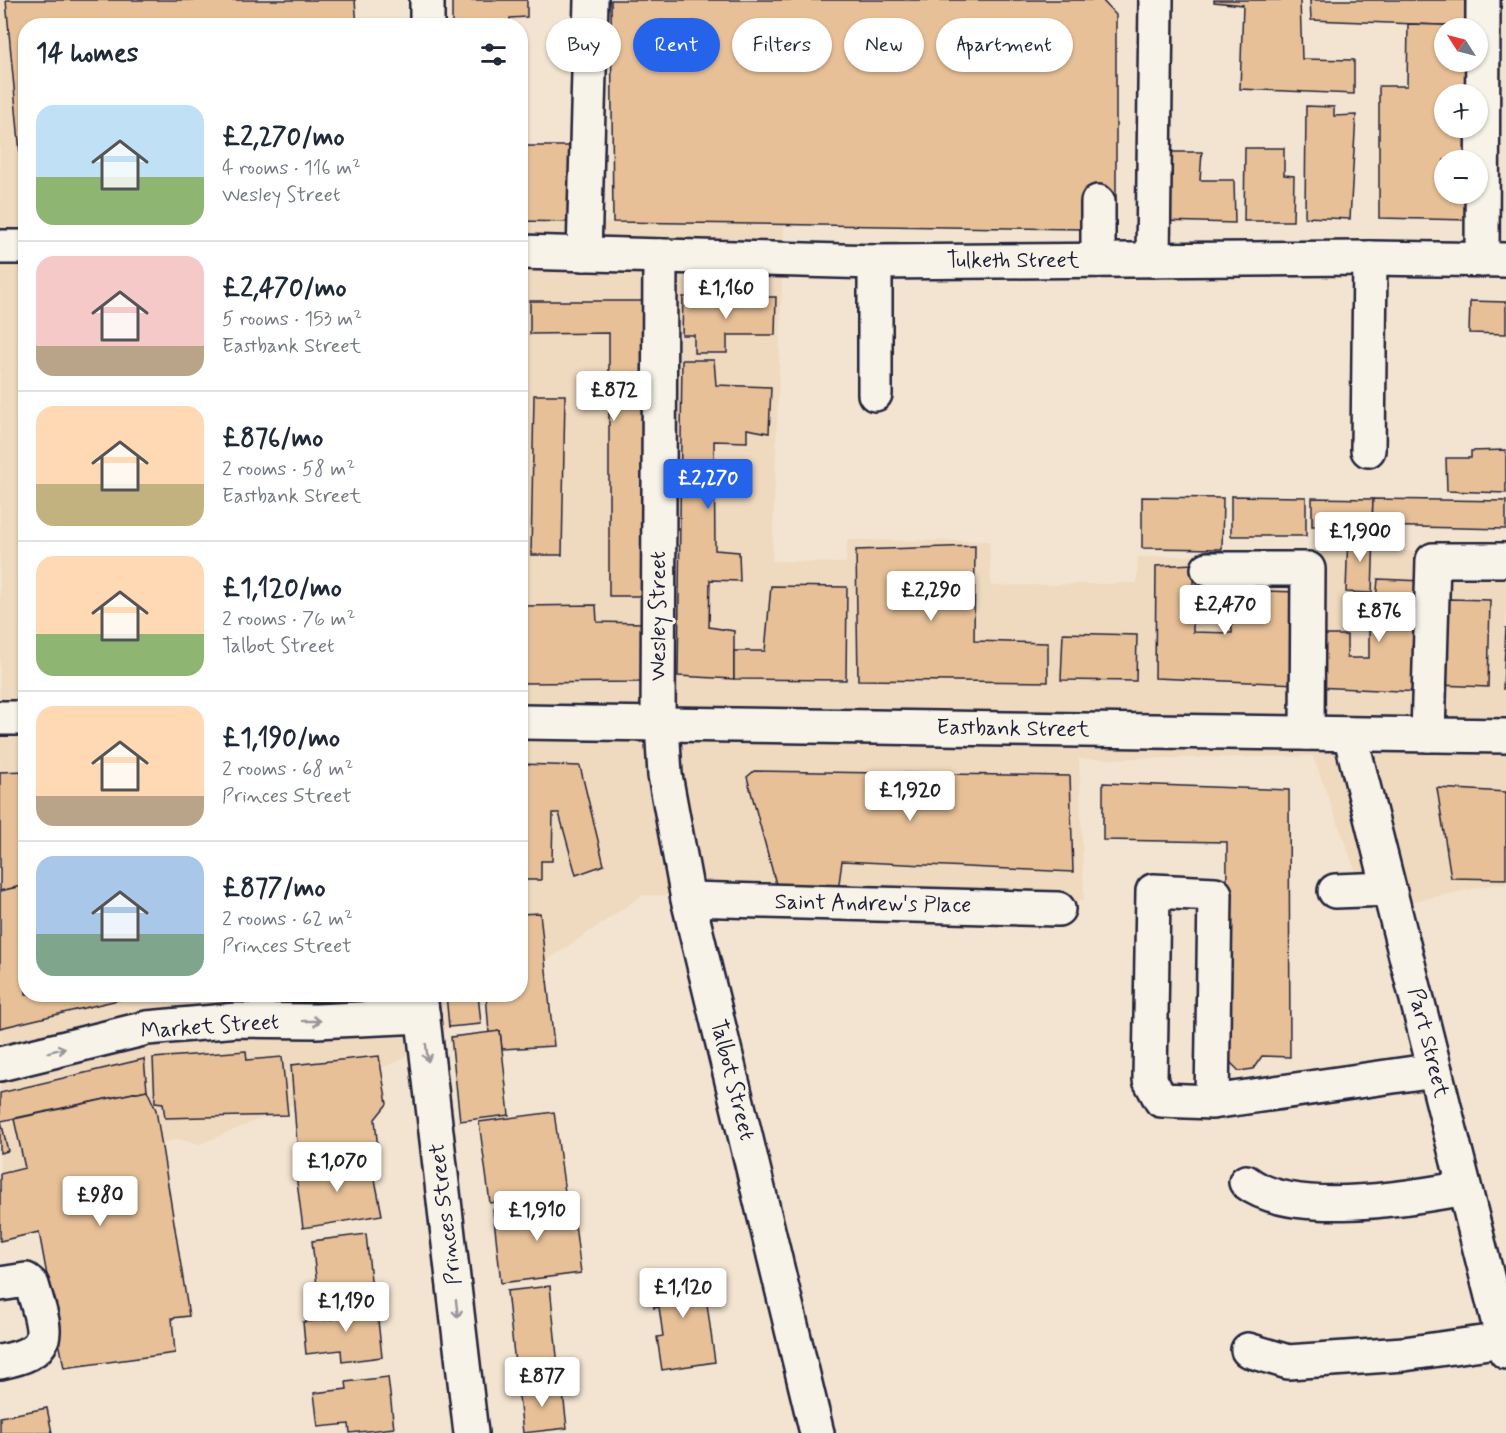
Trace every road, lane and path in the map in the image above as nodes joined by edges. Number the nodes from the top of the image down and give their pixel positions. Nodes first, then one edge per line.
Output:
1 (427, 0) edge
2 (591, 0) edge
3 (1156, 0) edge
4 (1483, 0) edge
5 (427, 18) edge
6 (1098, 202) dead end
7 (0, 247) edge
8 (18, 247) edge
9 (528, 252) edge
10 (584, 254) junction
11 (660, 256) junction
12 (1370, 258) junction
13 (1098, 260) junction
14 (1152, 260) junction
15 (1494, 260) edge
16 (874, 262) junction
17 (875, 394) dead end
18 (1368, 450) dead end
19 (1506, 560) edge
20 (1208, 569) dead end
21 (0, 718) edge
22 (18, 718) edge
23 (528, 723) edge
24 (660, 724) junction
25 (1307, 733) junction
26 (1350, 734) junction
27 (1428, 735) junction
28 (1506, 736) edge
29 (1389, 889) junction
30 (1335, 891) dead end
31 (688, 899) junction
32 (1058, 909) dead end
33 (422, 1005) edge
34 (237, 1007) edge
35 (0, 1064) edge
36 (1435, 1070) junction
37 (1212, 1102) junction
38 (1246, 1182) dead end
39 (1464, 1188) junction
40 (0, 1284) edge
41 (1504, 1346) edge
42 (1248, 1350) dead end
43 (0, 1362) edge
44 (471, 1433) edge
45 (818, 1433) edge

1 - 5 main road
2 - 10 main road
3 - 14 main road
4 - 15 main road
6 - 13 main road
7 - 8 main road
9 - 10 main road, Tulketh Street
10 - 11 main road, Tulketh Street
11 - 16 main road, Tulketh Street
11 - 24 main road, Wesley Street
12 - 14 main road, Tulketh Street
12 - 15 main road, Tulketh Street
12 - 18 main road
13 - 14 main road, Tulketh Street
13 - 16 main road, Tulketh Street
16 - 17 main road
19 - 27 main road
20 - 25 main road
21 - 22 main road
23 - 24 main road, Eastbank Street
24 - 25 main road, Eastbank Street
24 - 31 main road, Talbot Street
25 - 26 main road, Eastbank Street
26 - 27 main road, Eastbank Street
26 - 29 main road, Part Street
27 - 28 main road, Eastbank Street
29 - 30 main road
29 - 36 main road, Part Street
31 - 32 main road, Saint Andrew's Place
31 - 45 main road, Talbot Street
34 -> 33 main road, Market Street
33 -> 44 main road, Princes Street
35 -> 34 main road, Market Street
36 - 37 main road
36 - 39 main road, Part Street
37 - 37 main road
38 - 39 main road
39 - 41 main road, Part Street
40 - 43 main road
41 - 42 main road

